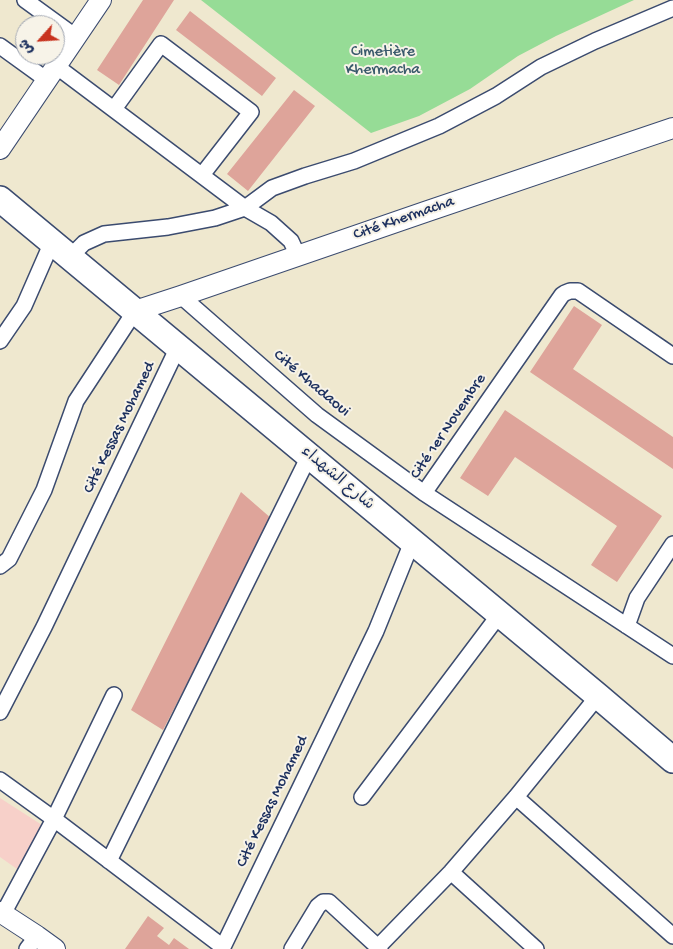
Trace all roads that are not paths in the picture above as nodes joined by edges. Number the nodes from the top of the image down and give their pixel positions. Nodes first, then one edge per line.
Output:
1 (25, 0) edge
2 (101, 0) edge
3 (673, 8) edge
4 (76, 36) junction
5 (0, 46) edge
6 (51, 73) junction
7 (114, 109) junction
8 (673, 128) edge
9 (0, 149) edge
10 (202, 175) junction
11 (0, 199) edge
12 (245, 208) junction
13 (61, 249) junction
14 (298, 256) junction
15 (182, 296) junction
16 (135, 311) junction
17 (0, 341) edge
18 (178, 347) junction
19 (673, 356) edge
20 (309, 456) junction
21 (424, 492) junction
22 (412, 542) junction
23 (673, 544) edge
24 (0, 566) edge
25 (499, 615) junction
26 (626, 626) junction
27 (673, 656) edge
28 (114, 695) dead end
29 (598, 696) junction
30 (0, 712) edge
31 (673, 760) edge
32 (0, 780) edge
33 (362, 797) dead end
34 (516, 797) junction
35 (54, 819) junction
36 (109, 861) junction
37 (451, 872) junction
38 (2, 913) edge
39 (673, 936) edge
40 (32, 942) edge
41 (222, 948) edge
42 (379, 948) edge
43 (55, 949) edge
44 (292, 949) edge
45 (536, 949) edge

1 - 4 street
2 - 4 street
3 - 12 street
4 - 6 street
5 - 6 street
6 - 7 street
6 - 9 street
7 - 10 street
7 - 10 street
8 - 14 street, Cité Khermacha
10 - 12 street
11 - 13 main road, شارع الشهداء
12 - 13 street
12 - 14 street
13 - 16 main road, شارع الشهداء
13 - 17 street
14 - 15 street, Cité Khermacha
15 - 16 street, Cité Khermacha
15 - 21 street, Cité Khadaoui
16 - 18 main road, شارع الشهداء
16 - 24 street
18 - 20 main road, شارع الشهداء
18 - 30 street, Cité Kessas Mohamed
19 - 21 street, Cité 1er Novembre
20 - 22 main road, شارع الشهداء
20 - 36 street
21 - 26 street, Cité 1er Novembre
22 - 25 main road, شارع الشهداء
22 - 41 street, Cité Kessas Mohamed
23 - 26 street
25 - 29 main road, شارع الشهداء
25 - 33 street
26 - 27 street, Cité 1er Novembre
28 - 35 street
29 - 31 main road, شارع الشهداء
29 - 34 street
32 - 35 street, Cité Kessas Mohamed
34 - 37 street
34 - 39 street
35 - 36 street, Cité Kessas Mohamed
35 - 38 street
36 - 41 street, Cité Kessas Mohamed
37 - 42 street
37 - 45 street
38 - 40 street
40 - 43 street
42 - 44 street

